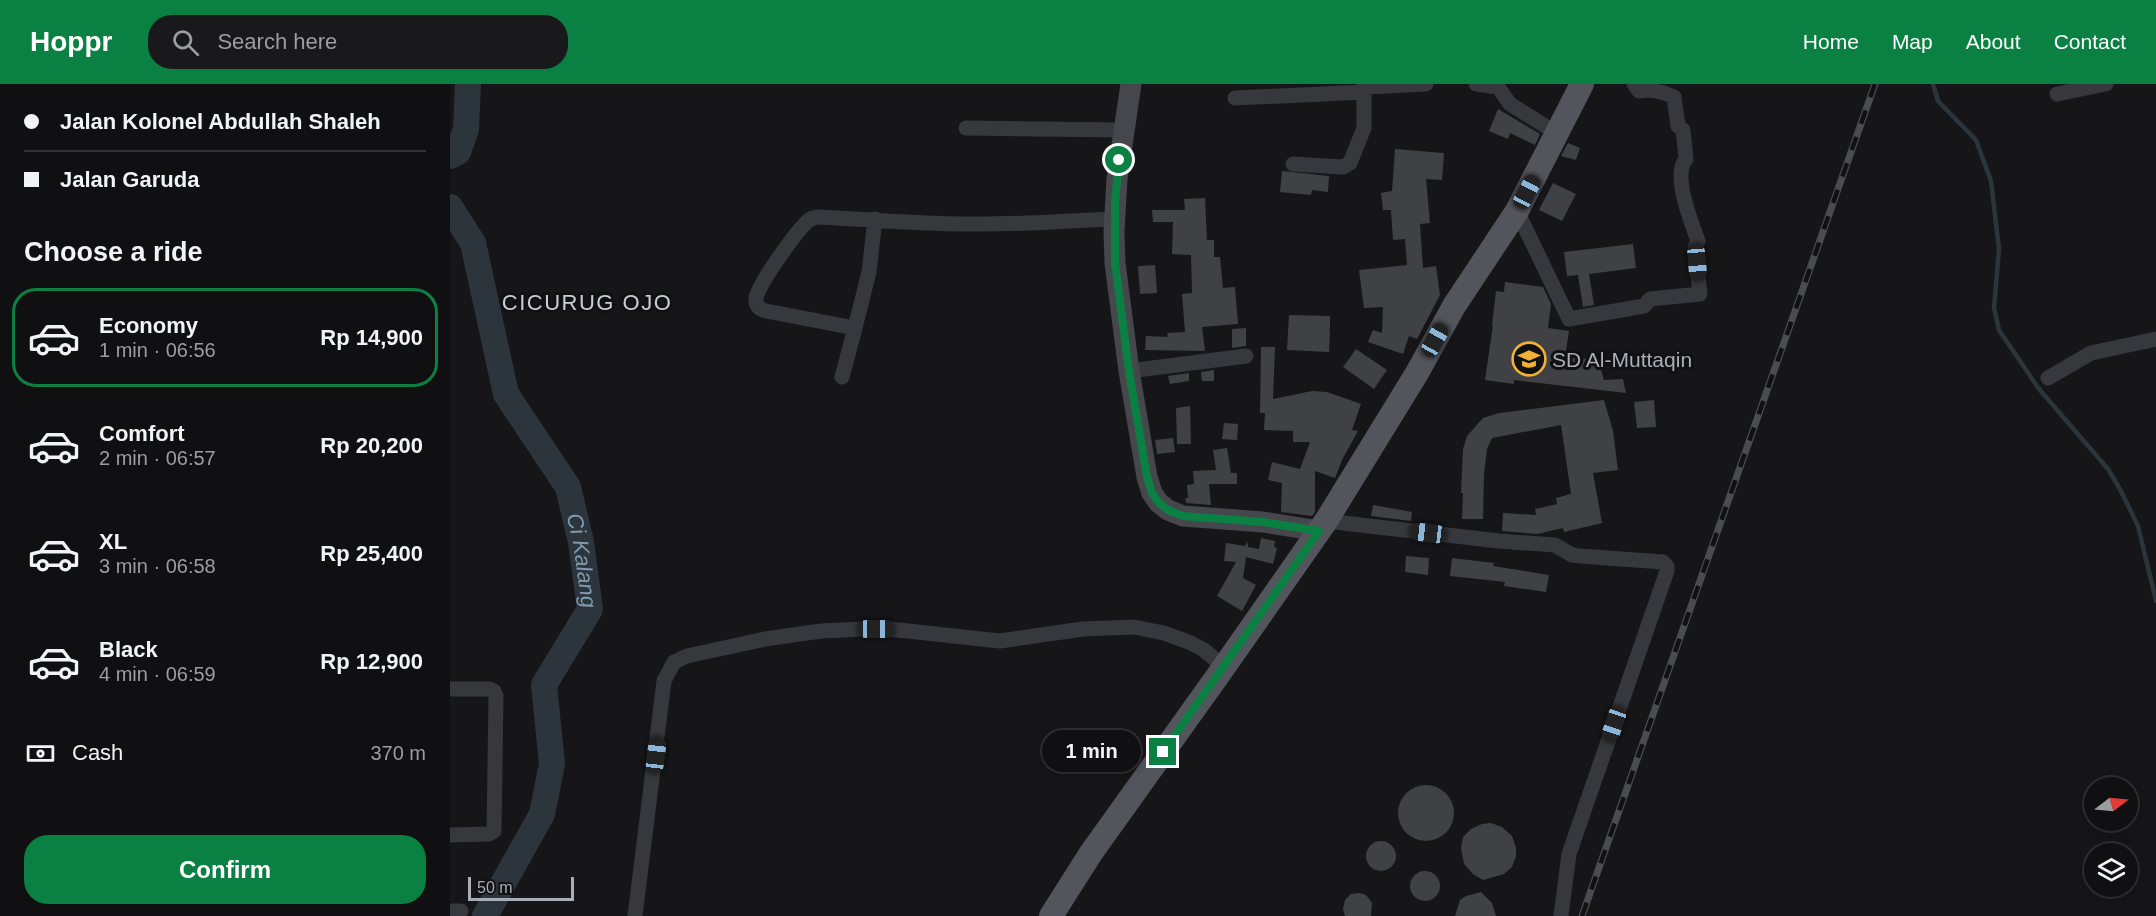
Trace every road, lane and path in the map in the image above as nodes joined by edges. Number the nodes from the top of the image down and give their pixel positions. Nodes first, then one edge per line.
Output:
1 (1131, 84) edge
2 (1426, 84) edge
3 (1476, 84) edge
4 (1582, 84) edge
5 (1634, 84) edge
6 (2106, 84) edge
7 (1365, 88) edge
8 (2057, 94) dead end
9 (1235, 98) dead end
10 (966, 128) dead end
11 (1123, 130) junction
12 (1558, 134) junction
13 (1293, 164) dead end
14 (1517, 211) junction
15 (875, 219) junction
16 (1114, 219) junction
17 (855, 328) junction
18 (2156, 339) edge
19 (1246, 356) dead end
20 (1129, 371) junction
21 (842, 377) dead end
22 (2048, 378) dead end
23 (1322, 526) junction
24 (1224, 667) junction
25 (450, 689) edge
26 (450, 835) edge
27 (635, 916) edge
28 (1051, 916) edge
29 (1561, 916) edge

1 - 11 main road
2 - 7 street
3 - 12 street
4 - 12 main road
5 - 14 street
6 - 8 street
7 - 9 street
7 - 13 street
10 - 11 street
11 - 16 main road
12 - 14 main road
14 - 23 main road
15 - 16 street
15 - 17 street
15 - 17 street
16 - 20 main road
17 - 21 street
18 - 22 street
19 - 20 street
20 - 23 main road
23 - 24 main road
23 - 29 street
24 - 27 street
24 - 28 main road
25 - 26 street

